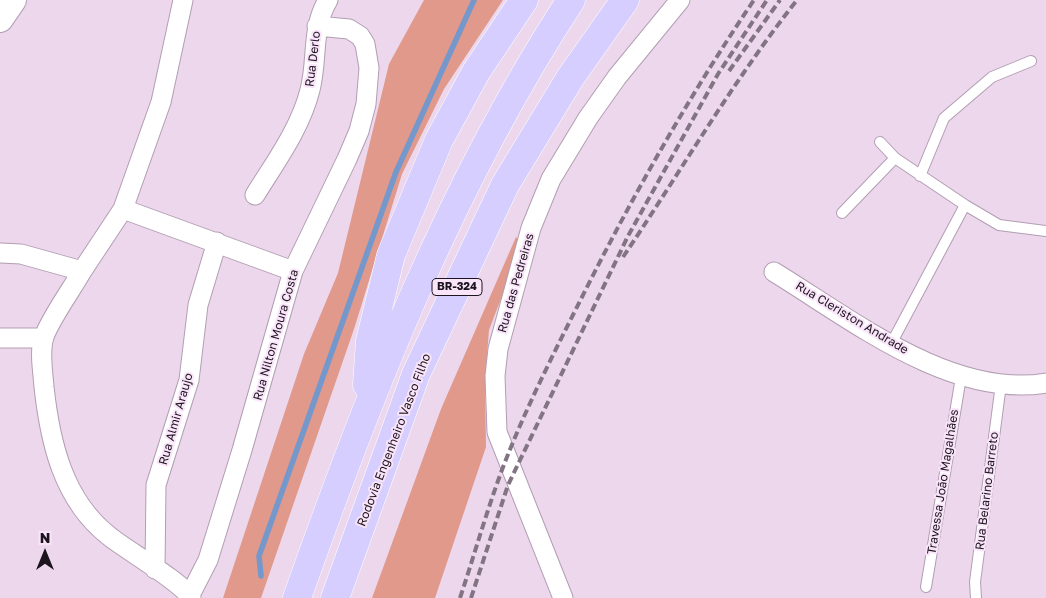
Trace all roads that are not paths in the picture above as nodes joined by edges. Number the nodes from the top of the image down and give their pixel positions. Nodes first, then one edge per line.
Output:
1 (13, 0) edge
2 (183, 0) edge
3 (328, 0) edge
4 (524, 0) edge
5 (571, 0) edge
6 (625, 0) edge
7 (642, 0) edge
8 (680, 0) edge
9 (0, 20) edge
10 (317, 26) junction
11 (1031, 61) dead end
12 (570, 78) junction
13 (880, 142) dead end
14 (895, 158) junction
15 (920, 176) junction
16 (255, 195) dead end
17 (965, 206) junction
18 (123, 209) junction
19 (842, 213) dead end
20 (1046, 231) edge
21 (217, 242) junction
22 (0, 253) edge
23 (82, 271) junction
24 (293, 271) junction
25 (774, 272) dead end
26 (0, 338) edge
27 (44, 338) junction
28 (891, 344) junction
29 (961, 376) junction
30 (1046, 383) edge
31 (1001, 384) junction
32 (365, 412) junction
33 (155, 569) junction
34 (926, 587) dead end
35 (190, 597) edge
36 (297, 598) edge
37 (335, 598) edge
38 (563, 598) edge
39 (976, 598) edge

1 - 9 main road
2 - 18 street
3 - 10 street, Rua Derlo
4 - 32 highway
5 - 32 highway, BR-324
6 - 12 highway, Rodovia Engenheiro Vasco Filho / BR-324
7 - 12 highway
8 - 38 street, Rua das Pedreiras
10 - 16 street, Rua Derlo
10 - 24 street, Rua Nilton Moura Costa
11 - 15 lane
12 - 37 highway, Rodovia Engenheiro Vasco Filho / BR-324
13 - 14 lane
14 - 15 lane
14 - 19 lane
15 - 17 lane
17 - 20 lane
17 - 28 lane
18 - 21 street
18 - 23 street
21 - 24 street
21 - 33 street, Rua Almir Araujo
22 - 23 street
23 - 27 street
24 - 35 street, Rua Nilton Moura Costa
25 - 28 street, Rua Cleriston Andrade
26 - 27 street
27 - 33 street
28 - 29 street, Rua Cleriston Andrade
29 - 31 street, Rua Cleriston Andrade
29 - 34 lane, Travessa João Magalhães
30 - 31 street, Rua Cleriston Andrade
31 - 39 lane, Rua Belarino Barreto
32 - 36 highway, BR-324
33 - 35 street

